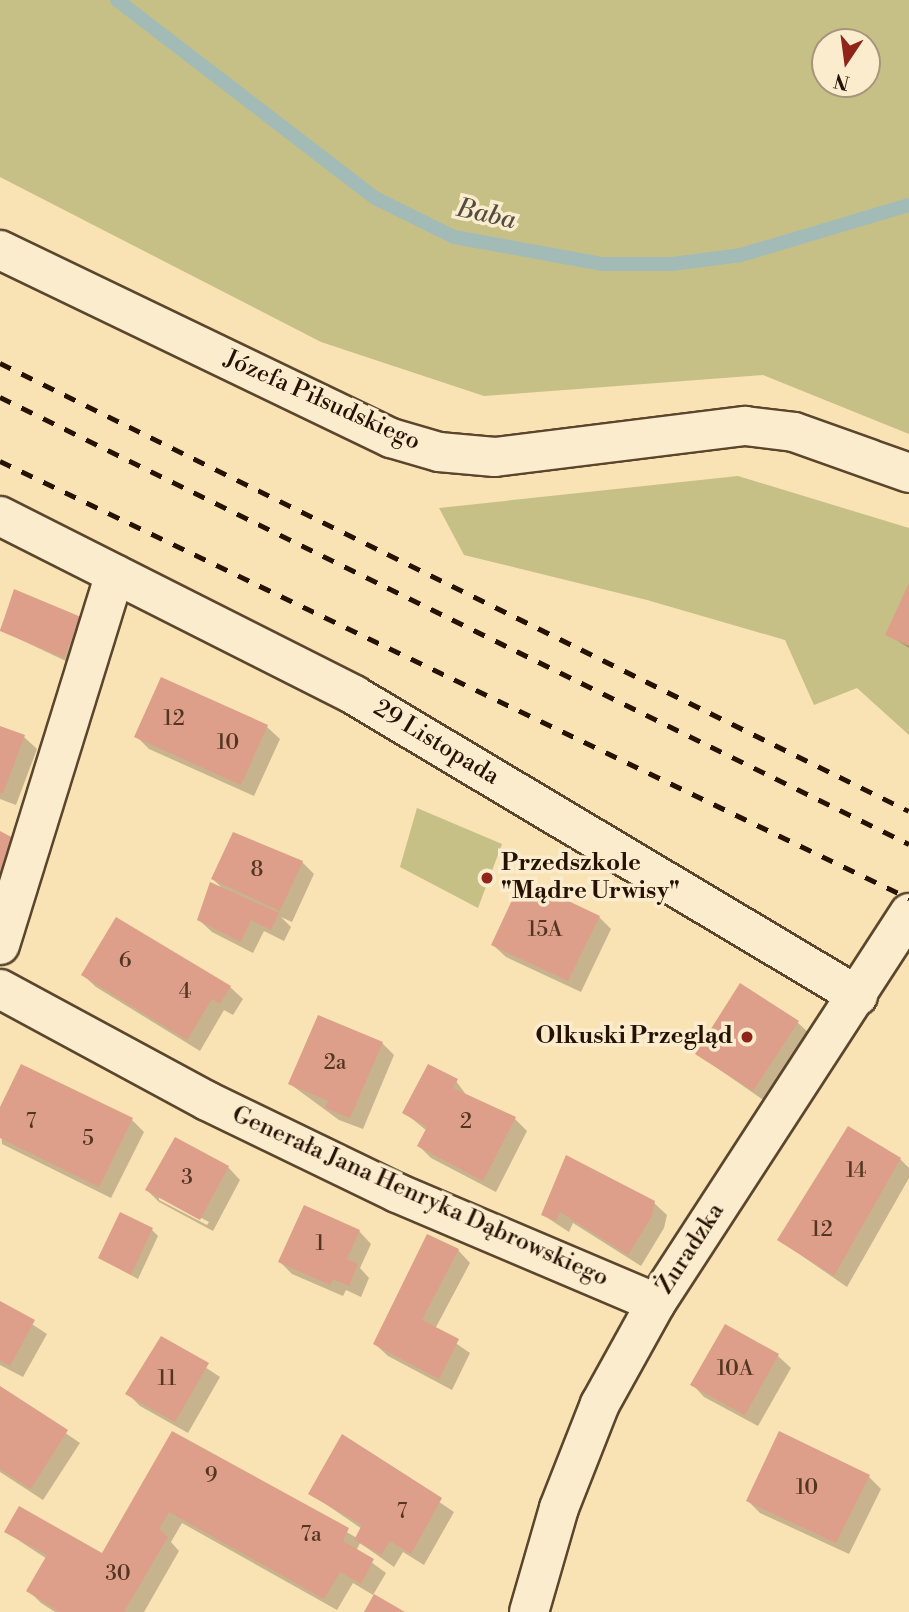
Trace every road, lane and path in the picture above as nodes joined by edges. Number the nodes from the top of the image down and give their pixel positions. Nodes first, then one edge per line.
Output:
1 (0, 250) edge
2 (909, 473) edge
3 (0, 516) edge
4 (115, 574) junction
5 (909, 913) edge
6 (0, 945) edge
7 (0, 989) edge
8 (858, 996) junction
9 (656, 1303) junction
10 (529, 1612) edge

1 - 2 street, Józefa Piłsudskiego
3 - 4 street, 29 Listopada
4 - 6 street
4 - 8 street, 29 Listopada
5 - 8 street, Żuradzka
7 - 9 street, Generała Jana Henryka Dąbrowskiego
8 - 9 street, Żuradzka
9 - 10 street, Żuradzka

